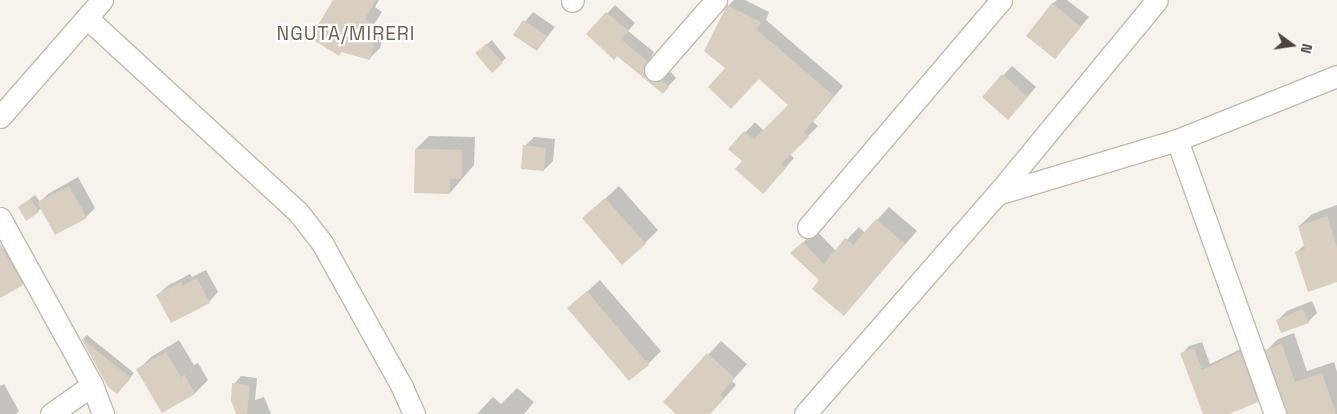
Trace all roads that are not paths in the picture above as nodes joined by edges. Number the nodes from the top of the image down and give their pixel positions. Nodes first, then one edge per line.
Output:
1 (102, 0) edge
2 (716, 0) edge
3 (1001, 0) edge
4 (1151, 2) edge
5 (87, 18) junction
6 (655, 70) dead end
7 (1337, 76) edge
8 (0, 117) edge
9 (1177, 140) junction
10 (997, 194) junction
11 (0, 218) edge
12 (808, 227) dead end
13 (92, 385) junction
14 (51, 414) edge
15 (103, 414) edge
16 (414, 414) edge
17 (805, 414) edge
18 (1275, 414) edge

1 - 5 street
2 - 6 street
3 - 12 street
4 - 10 street
5 - 8 street
5 - 16 street
7 - 9 street
9 - 10 street
9 - 18 street
10 - 17 street
11 - 13 street
13 - 14 street
13 - 15 street

